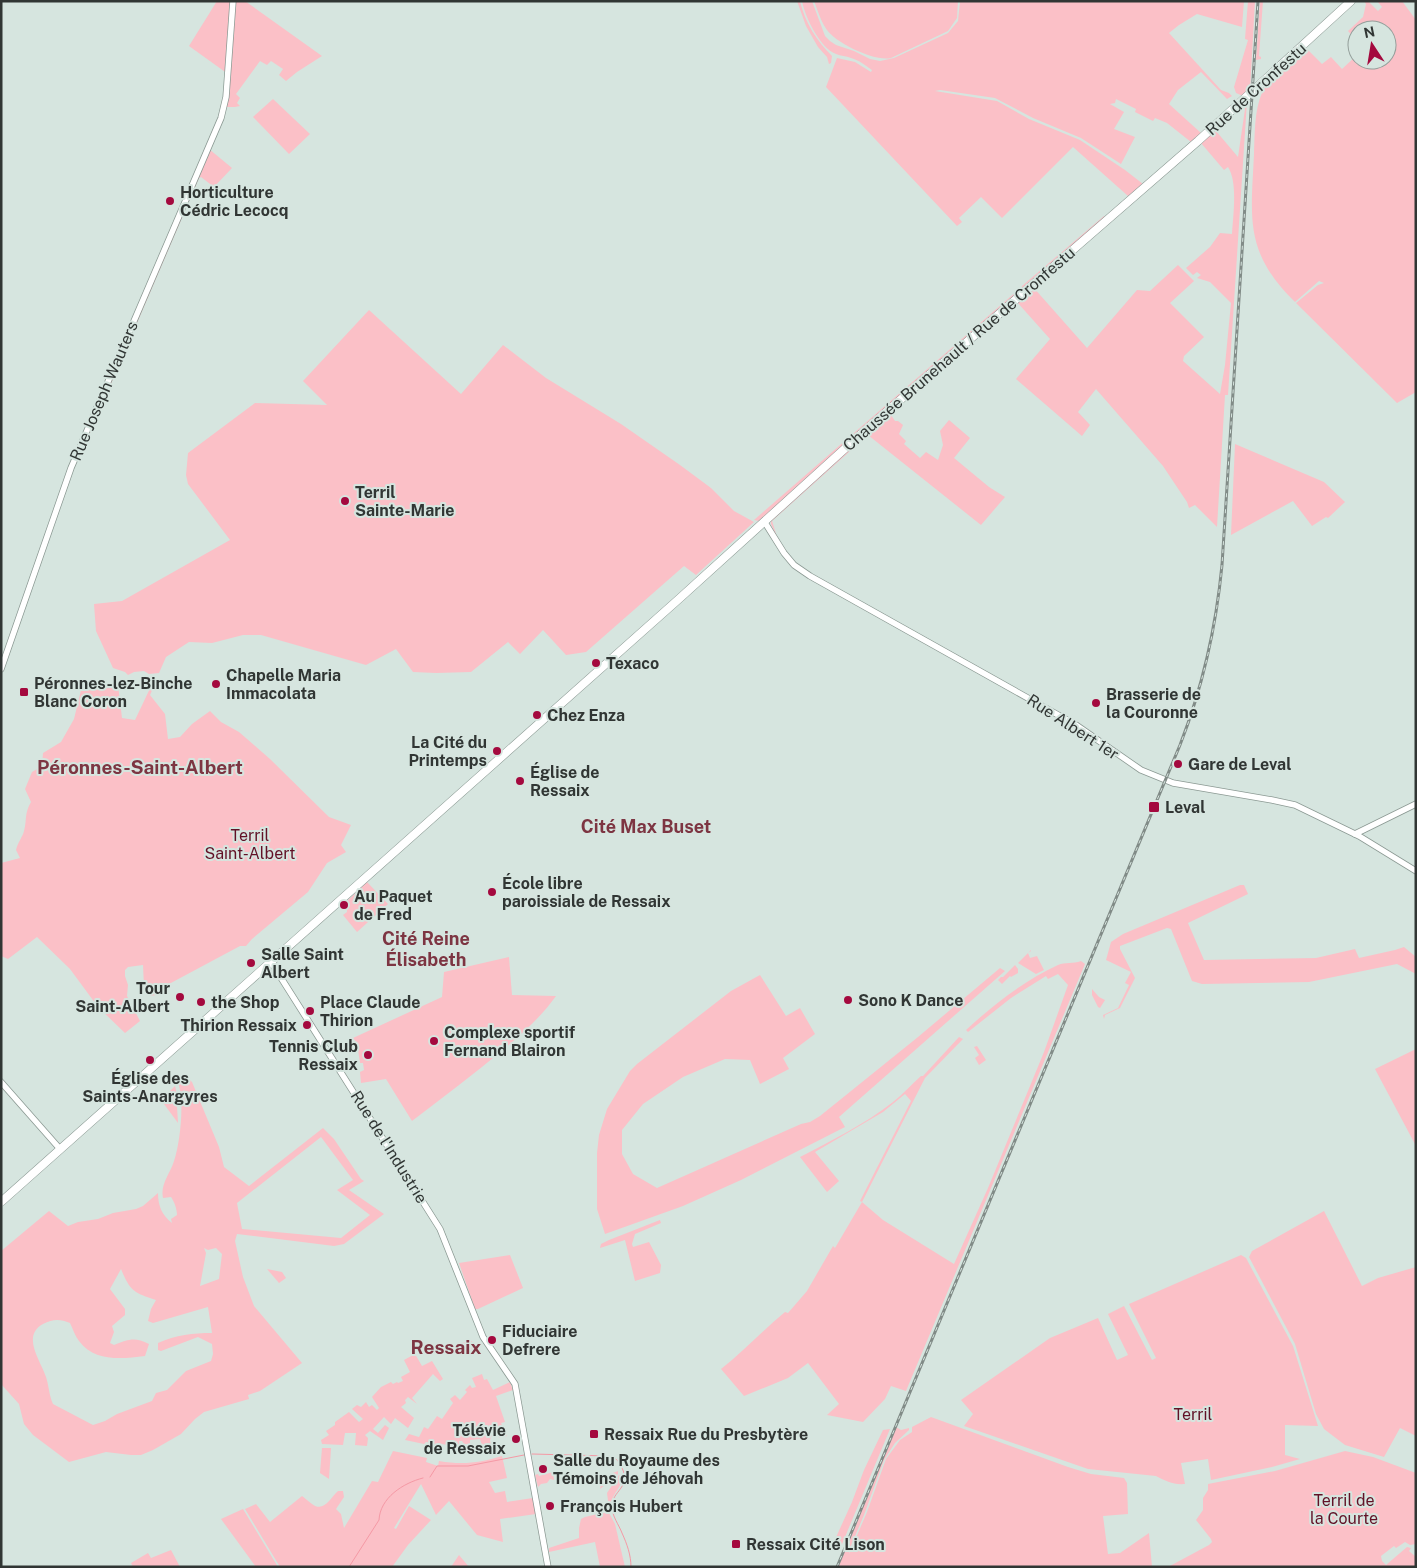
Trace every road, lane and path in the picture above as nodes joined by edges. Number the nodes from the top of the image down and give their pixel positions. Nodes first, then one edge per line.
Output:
1 (233, 1) edge
2 (1351, 1) edge
3 (1159, 175) joint
4 (763, 523) junction
5 (1, 669) edge
6 (1416, 804) edge
7 (1355, 834) junction
8 (1416, 871) edge
9 (272, 962) junction
10 (1, 1082) edge
11 (60, 1149) junction
12 (1, 1202) edge
13 (548, 1567) edge

1 - 5 street, Rue Joseph Wauters
2 - 3 main road, Rue de Cronfestu
3 - 4 main road, Chaussée Brunehault / Rue de Cronfestu
4 - 7 street, Rue Albert 1er
4 - 9 main road, Chaussée Brunehault / Rue de Cronfestu
6 - 7 street
7 - 8 street, Rue Albert 1er
9 - 11 main road, Chaussée Brunehault / Rue de Cronfestu
9 - 13 street, Rue de l'Industrie
10 - 11 street
11 - 12 main road, Chaussée Brunehault / Rue de Cronfestu

